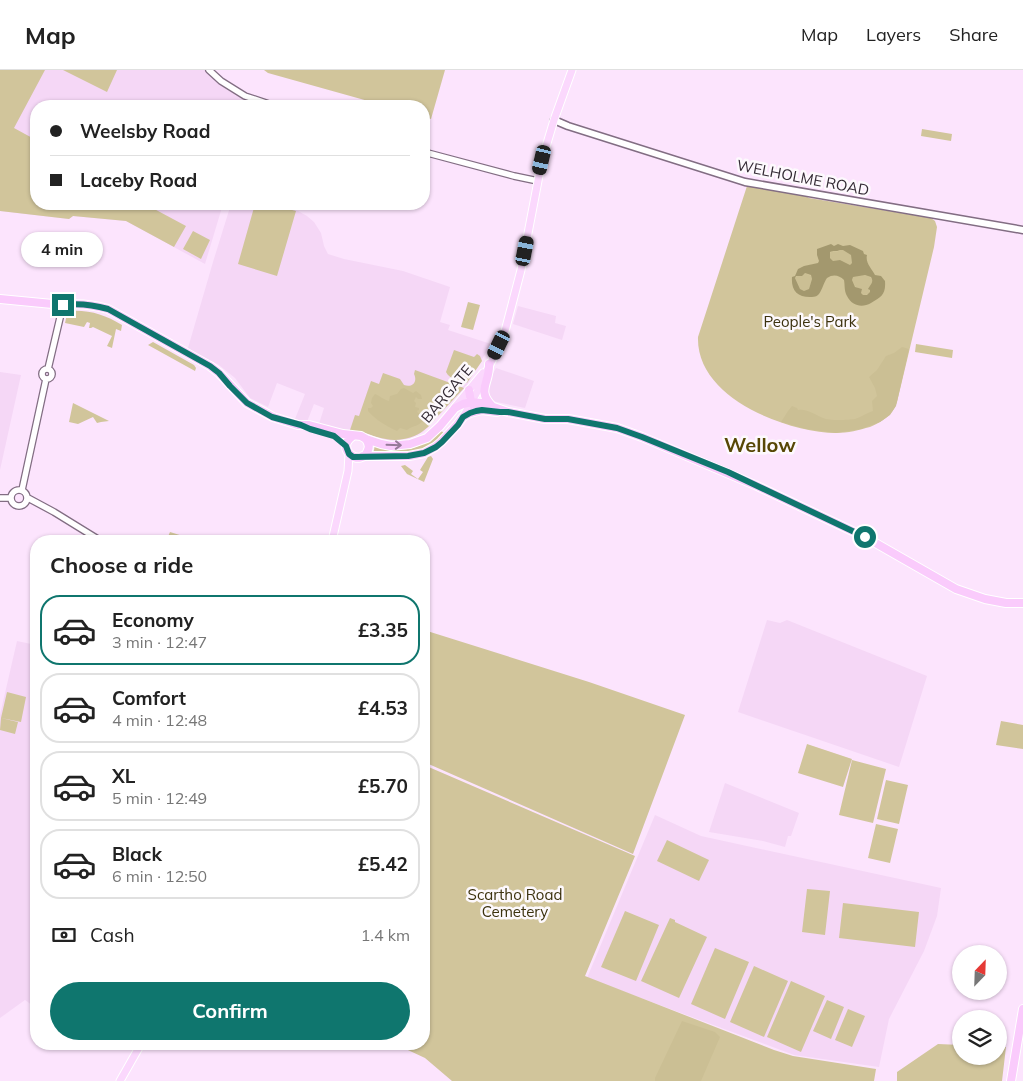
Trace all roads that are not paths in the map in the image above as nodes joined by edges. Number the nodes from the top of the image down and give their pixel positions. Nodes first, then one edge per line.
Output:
1 (209, 70) edge
2 (572, 70) edge
3 (257, 100) edge
4 (554, 120) junction
5 (430, 154) edge
6 (538, 180) junction
7 (1023, 230) edge
8 (0, 299) edge
9 (63, 305) junction
10 (489, 364) junction
11 (469, 390) junction
12 (472, 402) junction
13 (492, 406) junction
14 (455, 408) junction
15 (482, 410) junction
16 (508, 412) junction
17 (463, 417) junction
18 (301, 425) junction
19 (440, 426) junction
20 (449, 433) junction
21 (354, 436) junction
22 (366, 439) junction
23 (348, 450) junction
24 (361, 457) junction
25 (348, 471) junction
26 (22, 490) junction
27 (0, 498) edge
28 (11, 498) junction
29 (28, 498) junction
30 (91, 535) edge
31 (333, 535) edge
32 (1023, 603) edge
33 (1023, 1009) edge
34 (138, 1050) edge
35 (120, 1081) edge
36 (1012, 1081) edge

1 - 3 street
2 - 4 main road, BARGATE
4 - 6 main road, BARGATE
4 - 7 main road, WELHOLME ROAD
5 - 6 street
6 - 10 main road, BARGATE
8 - 9 highway
9 - 18 highway
9 - 26 street
10 - 11 main road, BARGATE
10 - 12 main road, BARGATE
10 - 13 highway
11 - 12 highway
11 - 14 main road, BARGATE
12 - 13 highway
12 - 14 highway
12 - 15 highway
12 - 17 main road, BARGATE
13 - 16 highway
14 - 19 highway, BARGATE
15 - 16 highway
15 - 17 highway
16 - 32 highway
17 - 20 highway, BARGATE
18 - 21 highway
18 - 23 highway
19 - 20 highway
22 -> 19 highway, BARGATE
20 - 24 highway, BARGATE
21 - 22 highway
21 - 23 highway
22 - 24 highway
23 - 24 highway
23 - 25 main road
24 - 25 main road
25 - 31 main road
26 - 28 street
26 - 29 street
27 - 28 street
28 - 29 street
29 - 30 street
33 - 36 highway
34 - 35 main road

